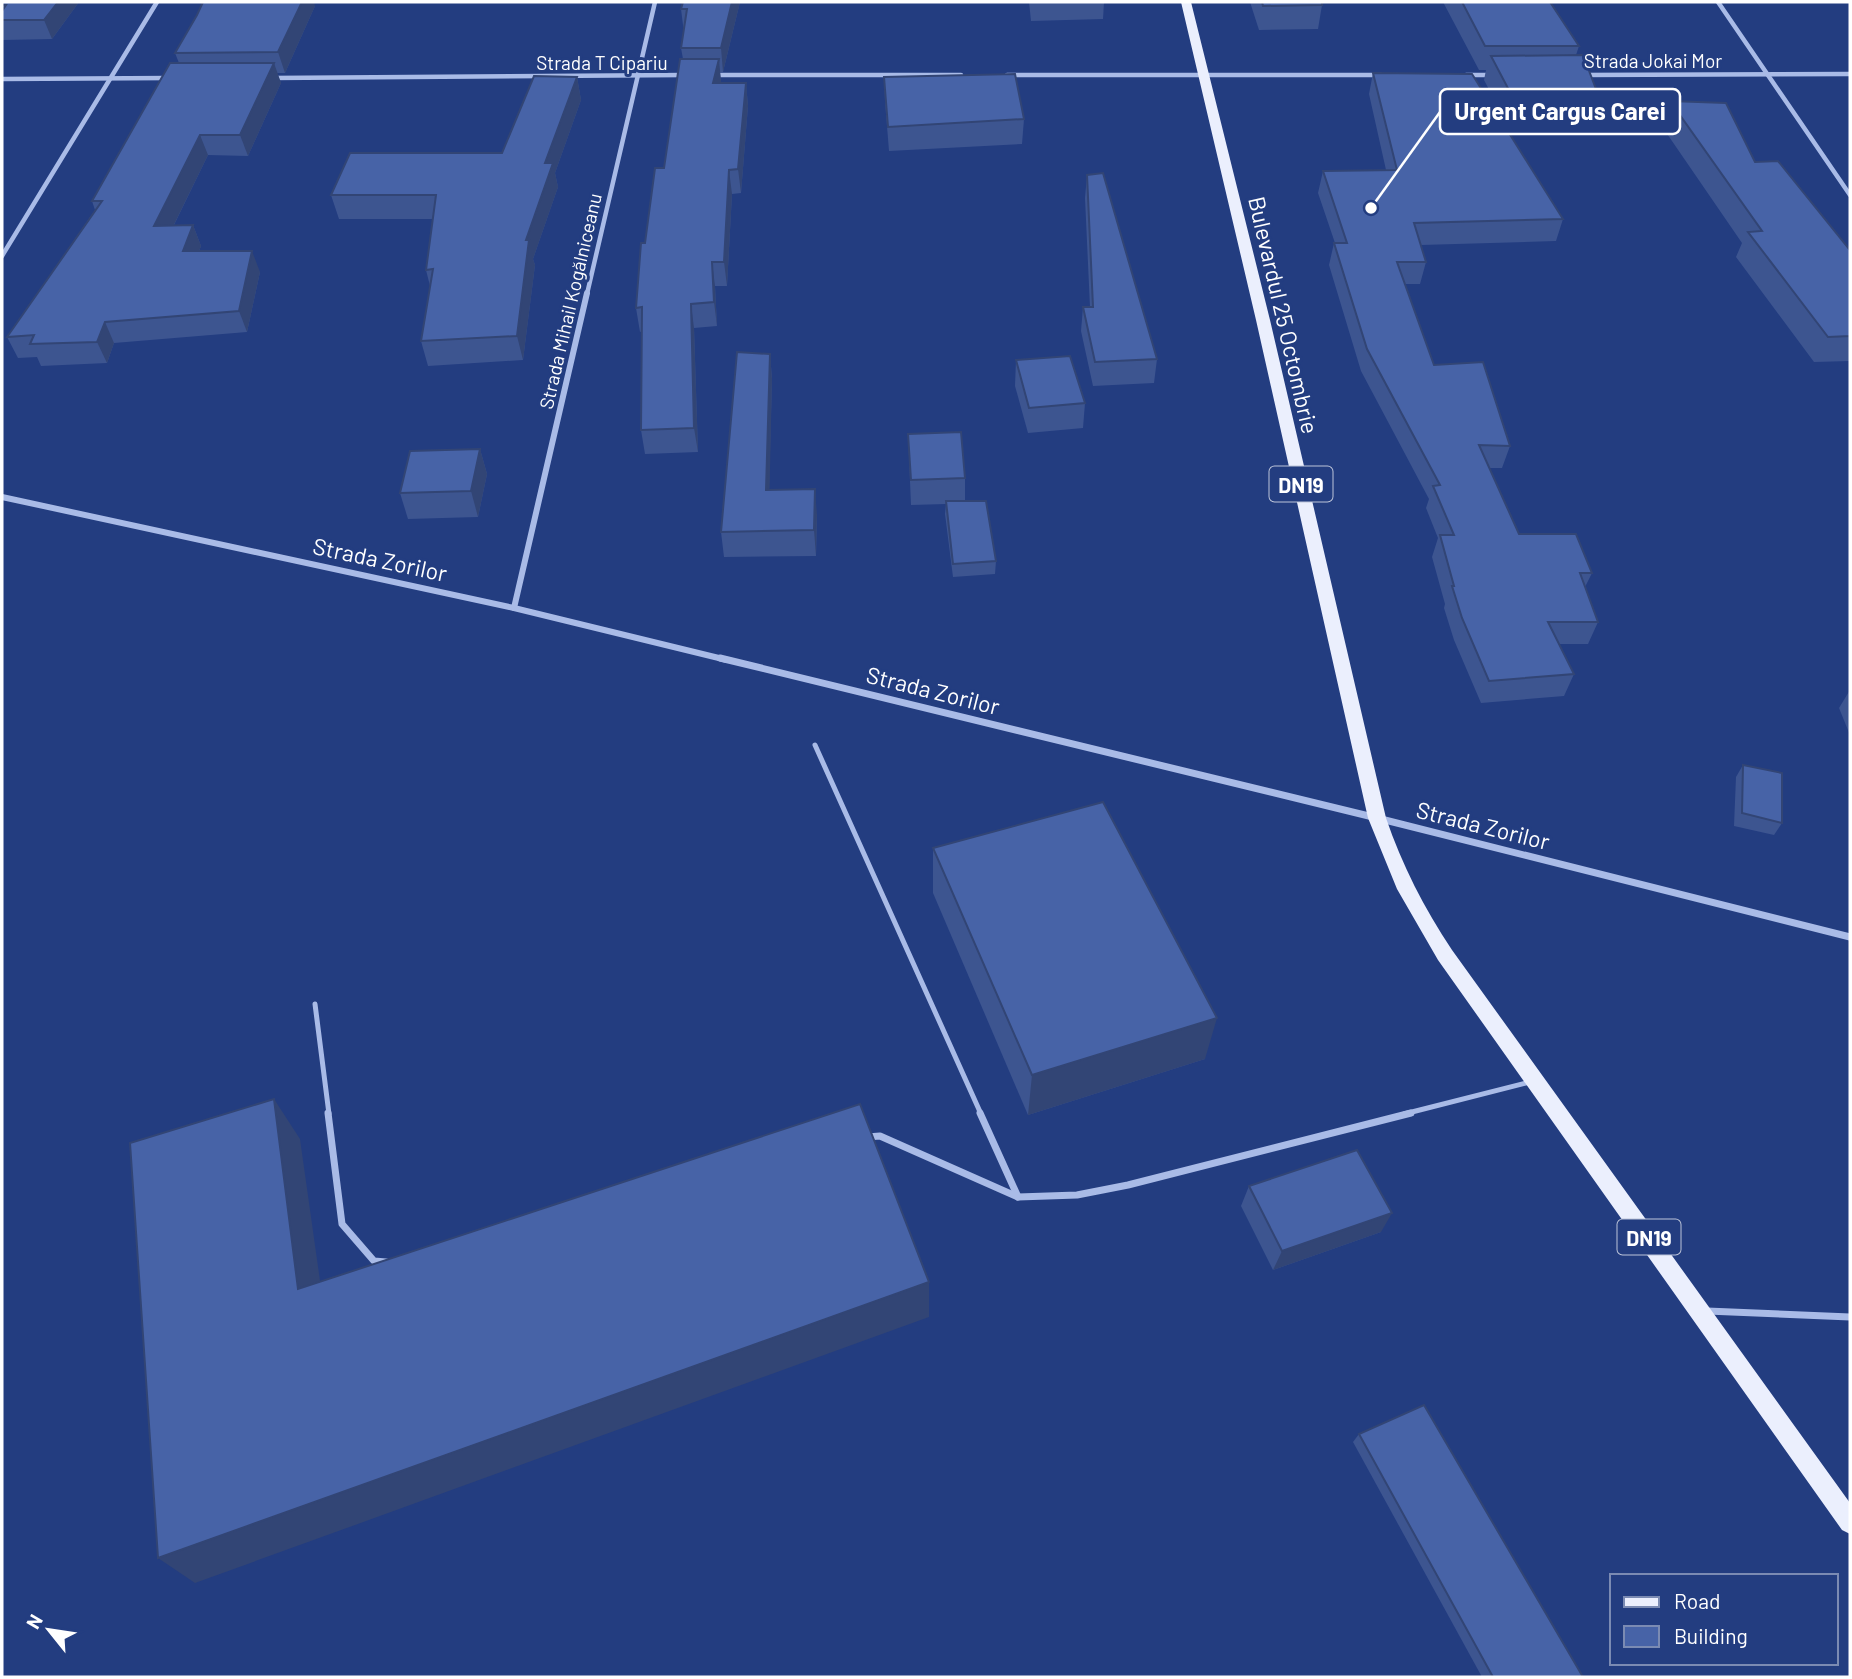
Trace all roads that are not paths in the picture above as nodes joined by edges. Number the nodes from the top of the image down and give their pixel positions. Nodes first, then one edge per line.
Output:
1 (157, 2) edge
2 (655, 2) edge
3 (1186, 2) edge
4 (1718, 2) edge
5 (1770, 74) junction
6 (1850, 74) edge
7 (640, 75) junction
8 (695, 75) edge
9 (709, 75) edge
10 (970, 75) edge
11 (997, 75) edge
12 (1203, 75) junction
13 (1383, 75) edge
14 (1452, 75) edge
15 (1493, 75) edge
16 (1576, 75) edge
17 (181, 78) edge
18 (264, 78) edge
19 (2, 79) edge
20 (111, 79) junction
21 (1850, 195) edge
22 (2, 256) edge
23 (2, 496) edge
24 (514, 607) junction
25 (815, 745) dead end
26 (1377, 818) junction
27 (1850, 937) edge
28 (315, 1004) dead end
29 (1537, 1080) junction
30 (853, 1139) edge
31 (1018, 1197) junction
32 (400, 1262) edge
33 (1702, 1311) junction
34 (1850, 1317) edge
35 (1850, 1522) edge

1 - 20 street
2 - 7 street, Strada Mihail Kogălniceanu
3 - 12 main road, Bulevardul 25 Octombrie / DN19
4 - 5 street
5 - 6 street, Strada Jokai Mor
5 - 16 street, Strada Jokai Mor
5 - 21 street
7 - 8 street, Strada T Cipariu
7 - 18 street, Strada T Cipariu
7 - 24 street, Strada Mihail Kogălniceanu
9 - 10 street
11 - 12 street
12 - 13 street
12 - 26 main road, Bulevardul 25 Octombrie / DN19
14 - 15 street
17 - 20 street
19 - 20 street
20 - 22 street
23 - 24 street, Strada Zorilor
24 - 26 street, Strada Zorilor
25 - 31 lane
26 - 27 street, Strada Zorilor
26 - 29 main road, Bulevardul 25 Octombrie / DN19
28 - 32 lane
29 - 31 lane
29 - 33 main road, DN19
30 - 31 lane
33 - 34 lane
33 - 35 main road, DN19

